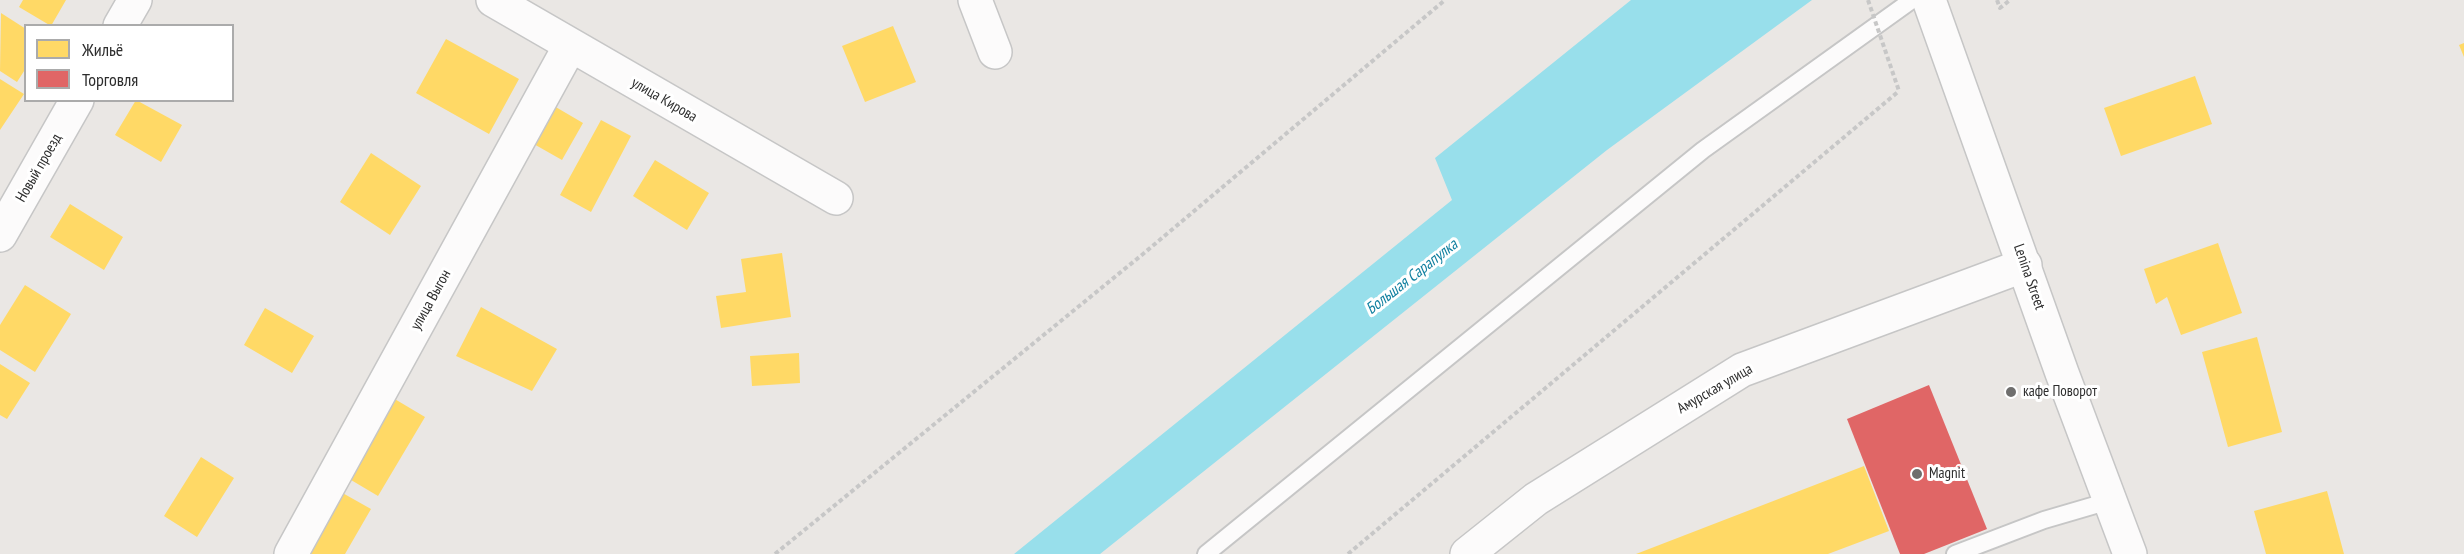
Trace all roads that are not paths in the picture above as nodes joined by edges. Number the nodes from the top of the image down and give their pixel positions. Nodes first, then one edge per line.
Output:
1 (135, 0) edge
2 (493, 0) edge
3 (975, 0) edge
4 (1912, 0) edge
5 (1929, 0) edge
6 (121, 24) edge
7 (570, 46) junction
8 (995, 52) dead end
9 (76, 102) edge
10 (836, 198) dead end
11 (0, 235) edge
12 (2025, 266) junction
13 (2109, 501) junction
14 (291, 554) edge
15 (1206, 554) edge
16 (1467, 554) edge
17 (1955, 554) edge
18 (2130, 554) edge

1 - 6 street
2 - 7 street, улица Кирова
3 - 8 street
4 - 15 lane
5 - 12 street, Lenina Street
7 - 10 street, улица Кирова
7 - 14 street, улица Выгон
9 - 11 street, Новый проезд
12 - 13 street, Lenina Street
12 - 16 street, Амурская улица
13 - 17 lane
13 - 18 street, Lenina Street

